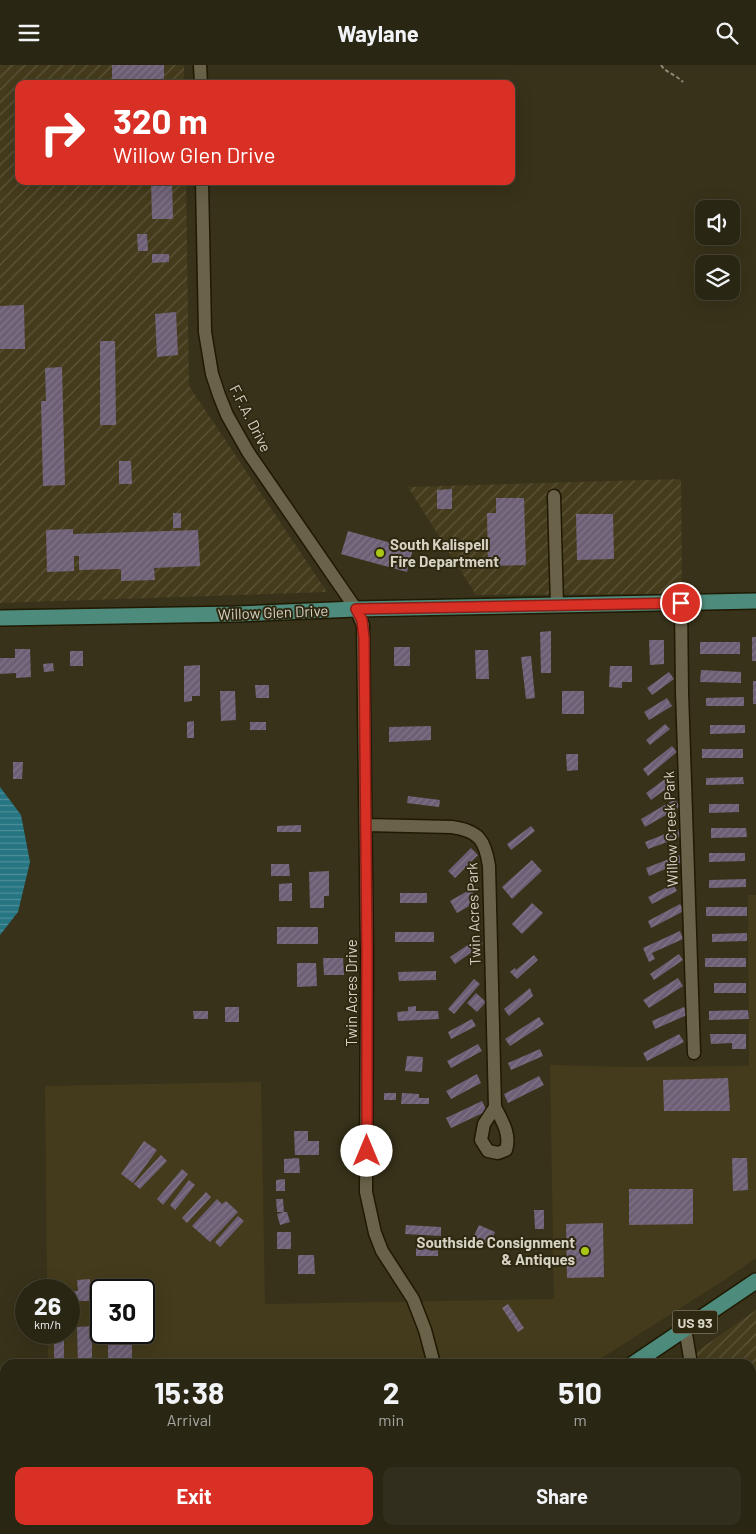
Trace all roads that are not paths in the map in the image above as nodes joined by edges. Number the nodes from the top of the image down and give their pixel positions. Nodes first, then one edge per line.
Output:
1 (200, 65) edge
2 (200, 80) edge
3 (202, 185) edge
4 (554, 496) dead end
5 (756, 601) edge
6 (681, 603) junction
7 (557, 606) junction
8 (356, 609) junction
9 (0, 618) edge
10 (366, 825) junction
11 (694, 1053) dead end
12 (495, 1107) dead end
13 (756, 1281) edge
14 (686, 1328) junction
15 (433, 1359) edge
16 (640, 1359) edge
17 (690, 1359) edge

1 - 2 street
3 - 8 street, F.F.A. Drive
4 - 7 street
5 - 6 main road, Willow Glen Drive
6 - 7 main road, Willow Glen Drive
6 - 11 street, Willow Creek Park
7 - 8 main road, Willow Glen Drive
8 - 9 main road, Willow Glen Drive
8 - 10 street, Twin Acres Drive
10 - 12 street, Twin Acres Park
10 - 15 street, Twin Acres Drive
13 - 14 main road, US 93
14 - 16 main road, US 93
14 - 17 street

